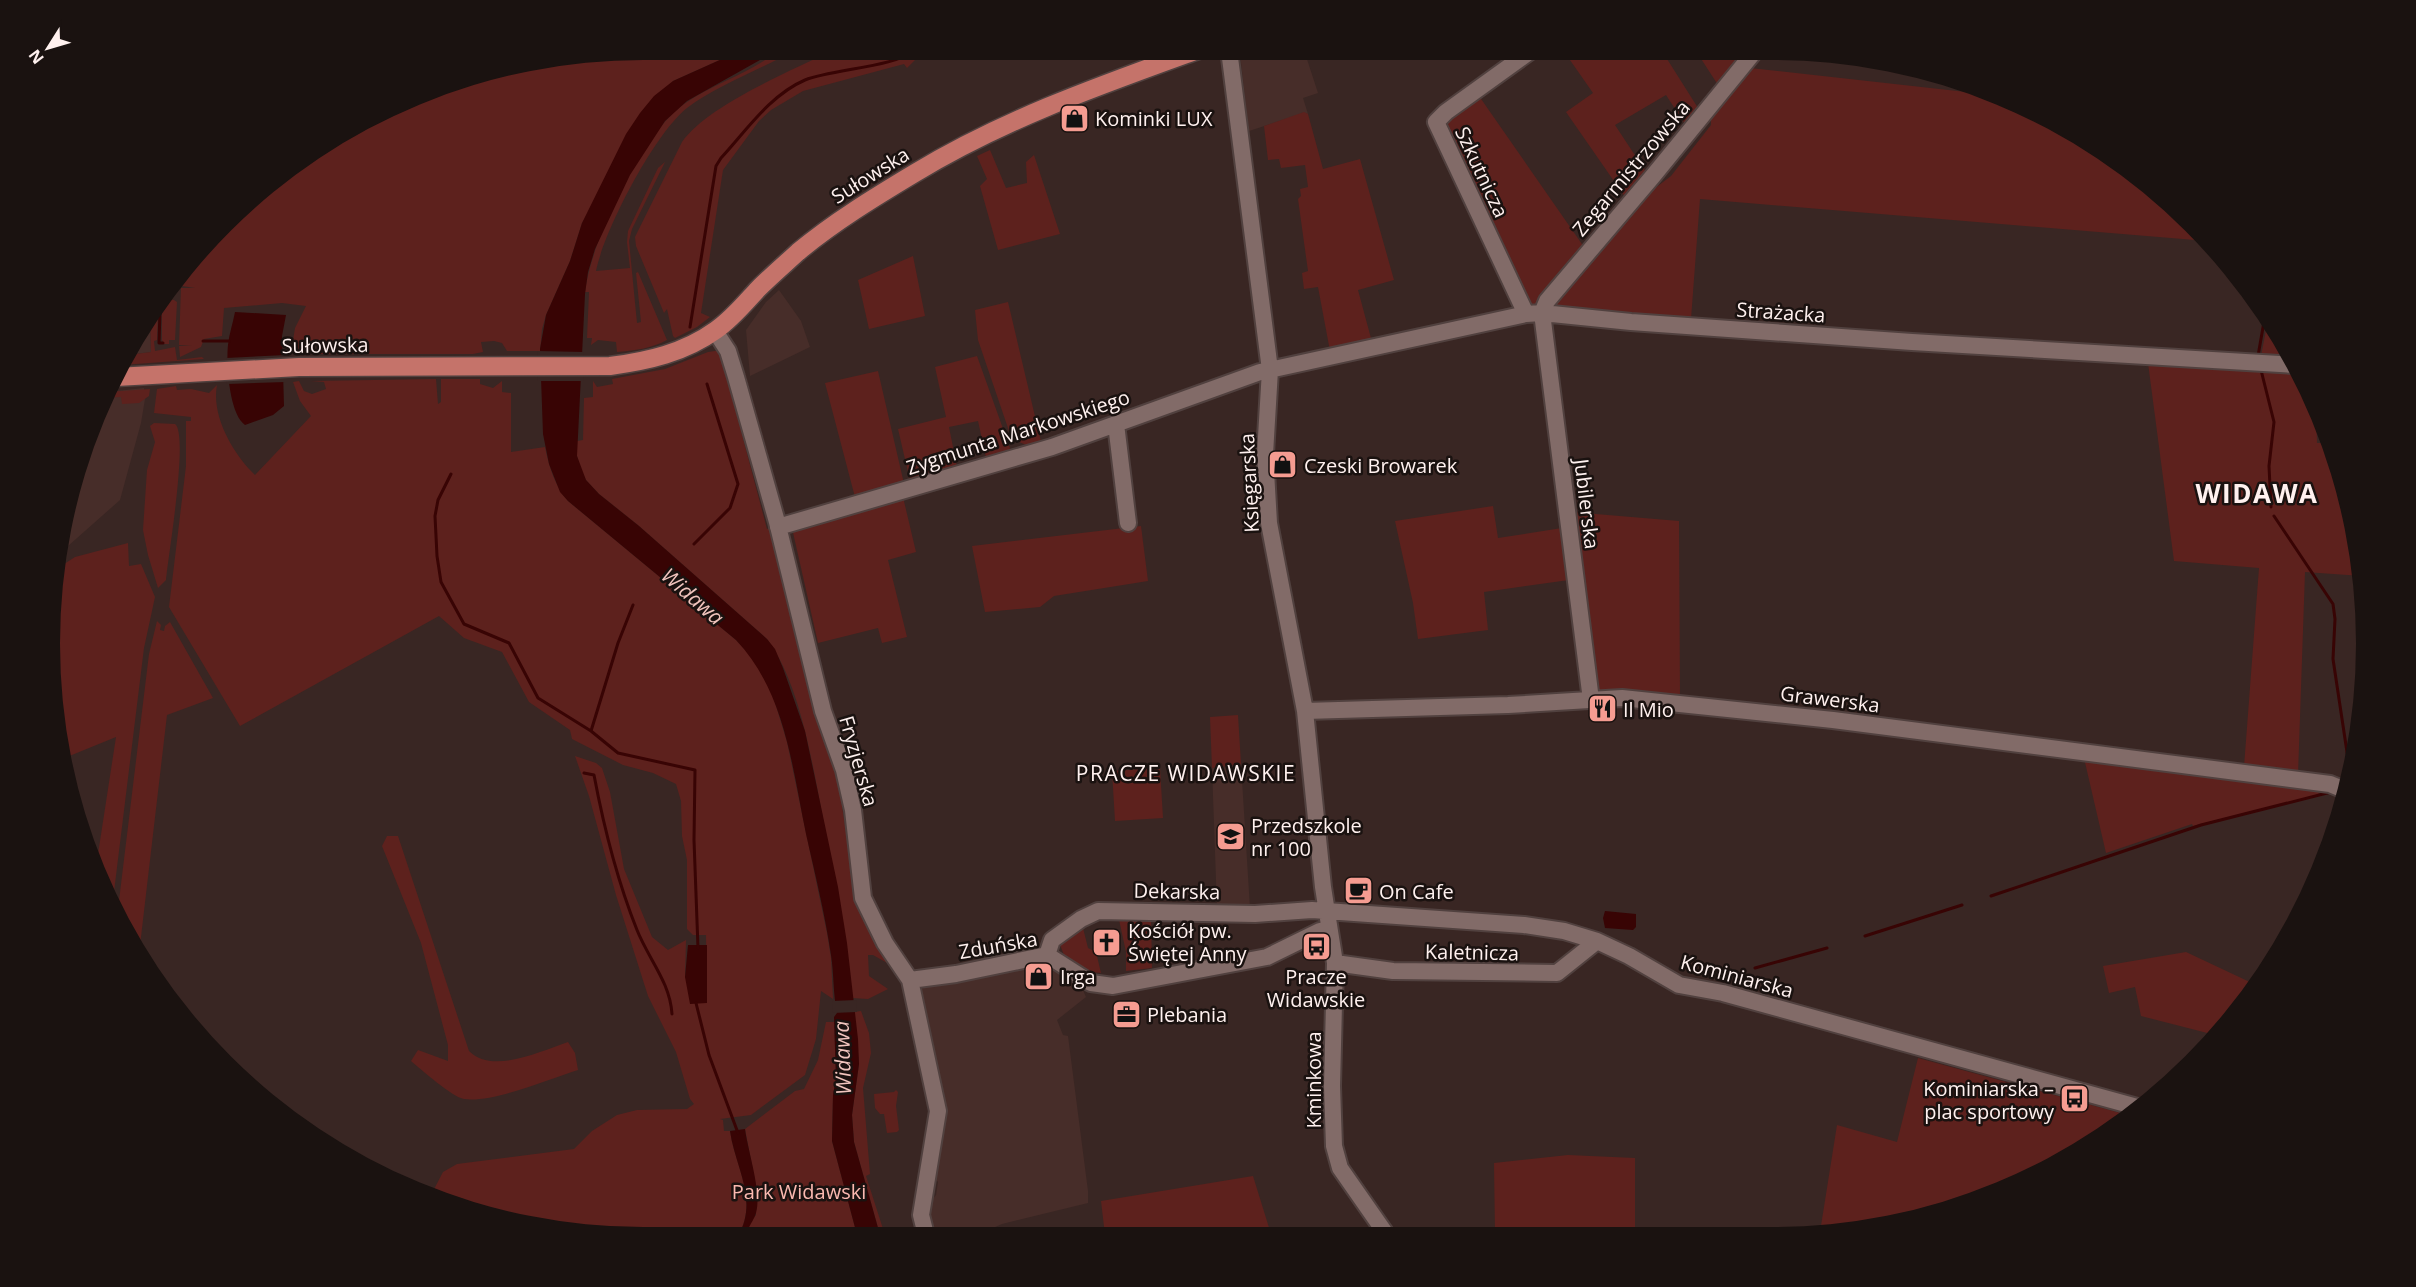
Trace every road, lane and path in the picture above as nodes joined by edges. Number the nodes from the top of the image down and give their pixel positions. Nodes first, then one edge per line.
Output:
1 (1169, 60) edge
2 (1230, 60) edge
3 (1518, 60) edge
4 (1748, 60) edge
5 (1534, 314) junction
6 (715, 331) junction
7 (2285, 364) edge
8 (1270, 370) junction
9 (125, 376) edge
10 (1116, 424) junction
11 (1128, 523) dead end
12 (778, 527) junction
13 (1592, 700) junction
14 (1305, 711) junction
15 (2338, 787) edge
16 (1326, 912) junction
17 (1329, 929) junction
18 (1597, 941) junction
19 (1049, 947) junction
20 (1338, 964) junction
21 (910, 980) junction
22 (2129, 1105) edge
23 (924, 1227) edge
24 (1381, 1227) edge

1 - 6 main road, Sułowska
2 - 8 street, Księgarska
3 - 5 street, Szkutnicza
4 - 5 street, Zegarmistrzowska
5 - 7 street, Strażacka
5 - 8 street, Strażacka
5 - 13 street, Jubilerska
6 - 9 main road, Sułowska
6 - 12 street, Fryzjerska
8 - 10 street, Zygmunta Markowskiego
8 - 14 street, Księgarska
10 - 11 street
10 - 12 street, Zygmunta Markowskiego
12 - 21 street, Fryzjerska
13 - 14 street, Grawerska
13 - 15 street, Grawerska
14 - 16 street, Księgarska
16 - 17 street, Kminkowa
16 - 18 street, Kominiarska
16 - 19 street, Dekarska
17 - 19 street, Zduńska
17 - 20 street, Kminkowa
18 - 20 street, Kaletnicza
18 - 22 street, Kominiarska
19 - 21 street, Zduńska
20 - 24 street, Kminkowa
21 - 23 street, Fryzjerska

